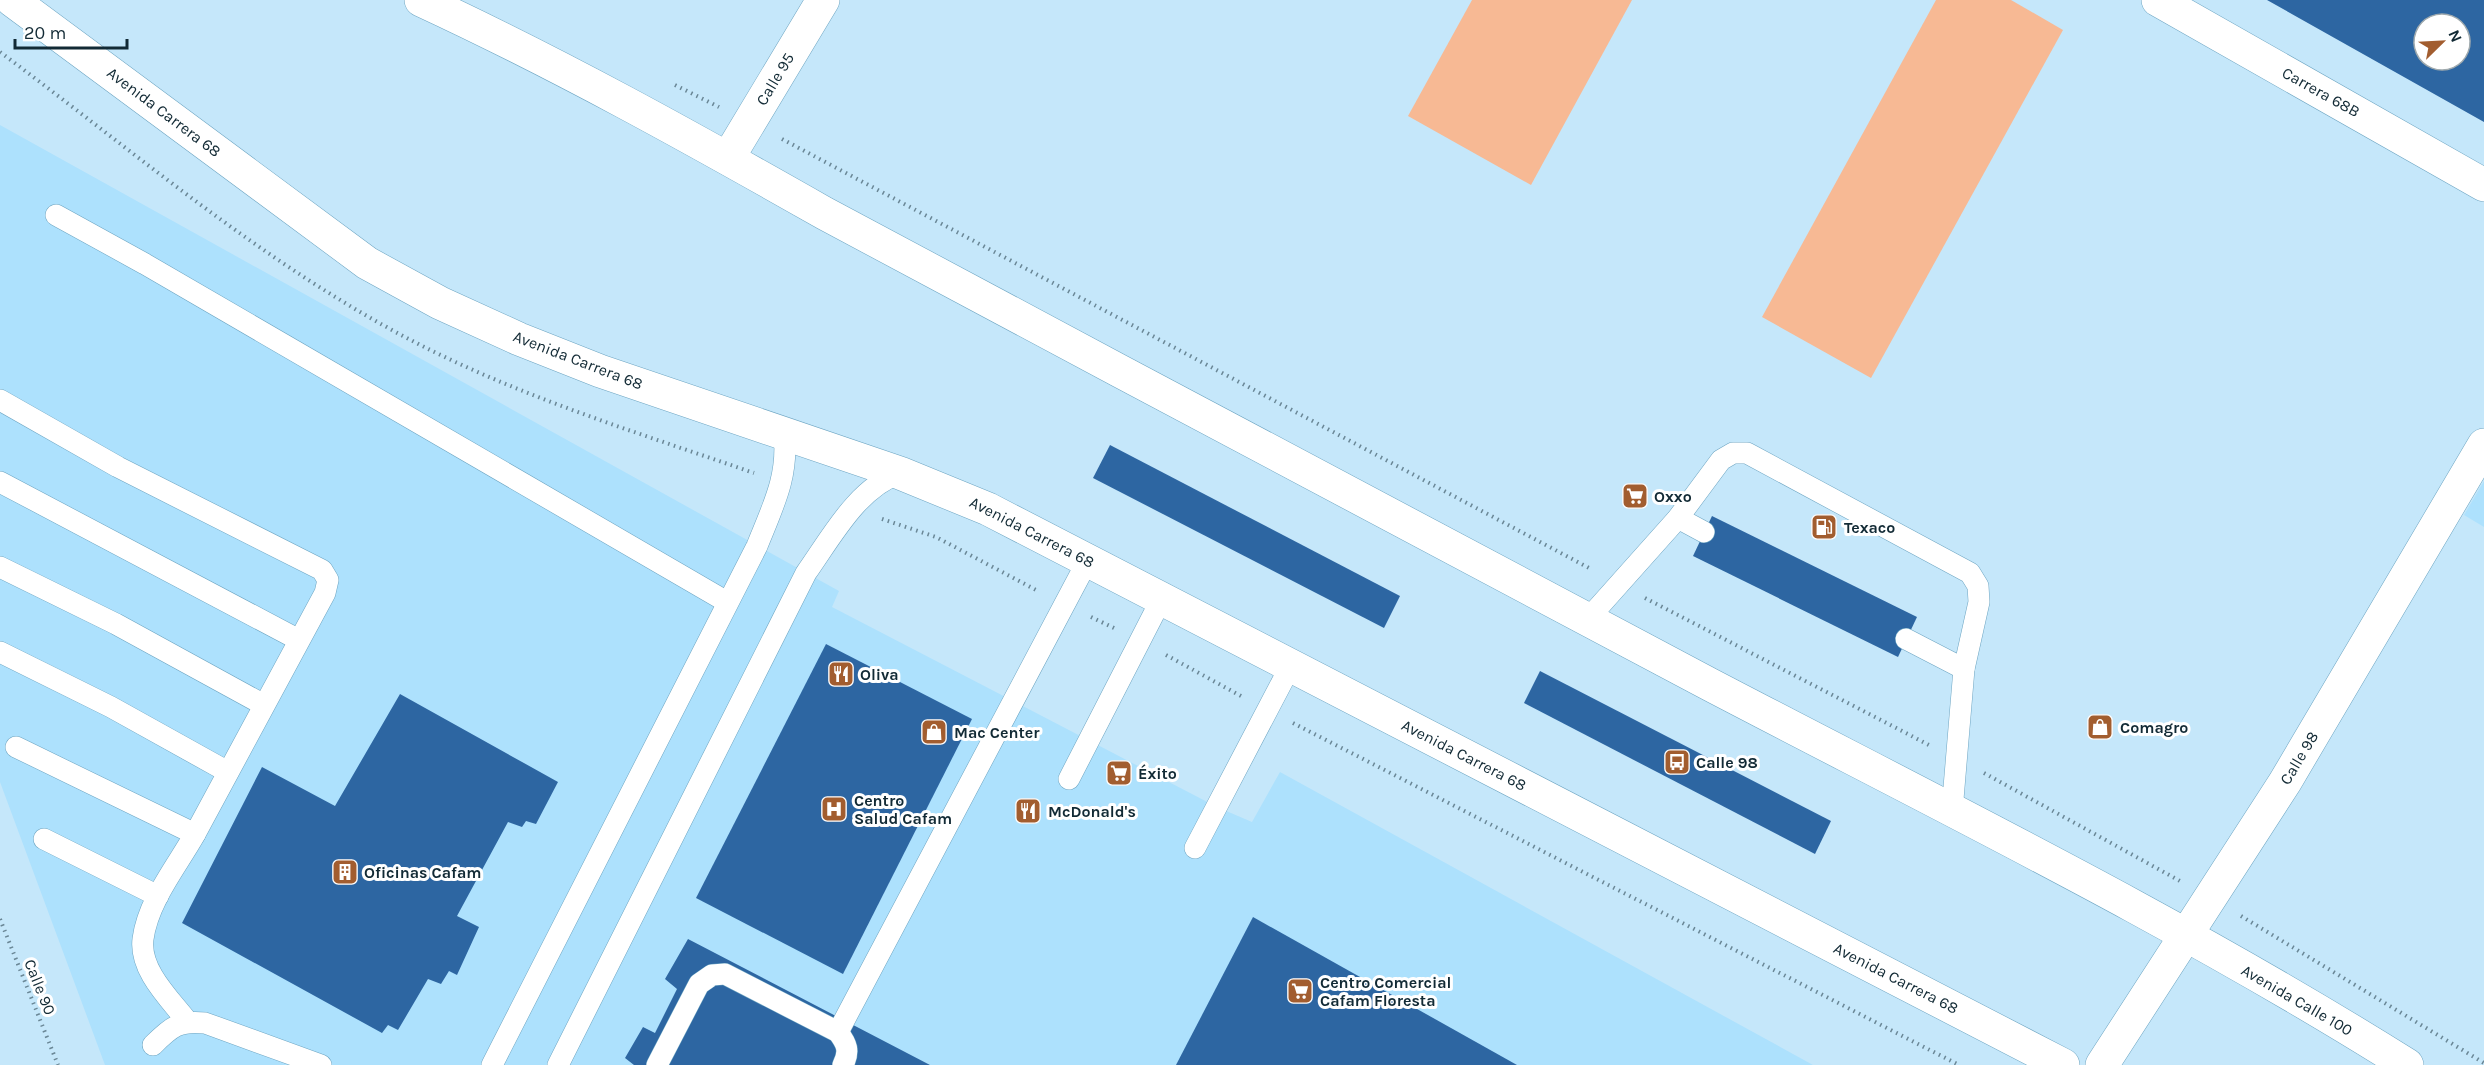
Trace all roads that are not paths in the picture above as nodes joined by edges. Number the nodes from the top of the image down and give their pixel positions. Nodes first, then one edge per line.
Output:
1 (12, 0) edge
2 (421, 0) edge
3 (823, 0) edge
4 (2158, 0) edge
5 (728, 158) junction
6 (2484, 184) edge
7 (56, 215) dead end
8 (0, 400) edge
9 (784, 433) junction
10 (2484, 445) edge
11 (900, 473) junction
12 (0, 482) edge
13 (1678, 518) junction
14 (1704, 532) dead end
15 (1088, 560) junction
16 (0, 567) edge
17 (1162, 598) junction
18 (727, 602) junction
19 (1587, 620) junction
20 (1906, 639) dead end
21 (299, 640) junction
22 (0, 652) edge
23 (1291, 665) junction
24 (1964, 669) junction
25 (264, 705) junction
26 (16, 747) dead end
27 (228, 772) junction
28 (1069, 779) dead end
29 (1952, 811) junction
30 (195, 834) junction
31 (44, 839) dead end
32 (1195, 848) dead end
33 (158, 897) junction
34 (2187, 936) junction
35 (187, 1021) junction
36 (838, 1032) junction
37 (153, 1045) dead end
38 (321, 1065) edge
39 (492, 1065) edge
40 (558, 1065) edge
41 (657, 1065) edge
42 (843, 1065) edge
43 (2063, 1065) edge
44 (2102, 1065) edge
45 (2407, 1065) edge

1 - 9 main road, Avenida Carrera 68
2 - 5 main road
3 - 5 main road, Calle 95
4 - 6 main road, Carrera 68B
5 - 19 main road
7 - 18 lane
8 - 21 lane
9 - 11 main road, Avenida Carrera 68
9 - 18 lane
10 - 34 main road, Calle 98
11 - 15 main road, Avenida Carrera 68
11 - 40 lane
12 - 21 lane
13 - 14 lane
13 - 19 lane
13 - 24 lane
15 - 17 main road, Avenida Carrera 68
15 - 36 lane
16 - 25 lane
17 - 23 main road, Avenida Carrera 68
17 - 28 lane
18 - 39 lane
19 - 29 main road
20 - 24 lane
21 - 25 lane
22 - 27 lane
23 - 32 lane
23 - 43 main road, Avenida Carrera 68
24 - 29 lane
25 - 27 lane
26 - 30 lane
27 - 30 lane
29 - 34 main road
30 - 33 lane
31 - 33 lane
33 - 35 lane
34 - 44 main road, Calle 98
34 - 45 main road, Avenida Calle 100
35 - 37 lane
35 - 38 lane
36 - 41 lane
36 - 42 lane

